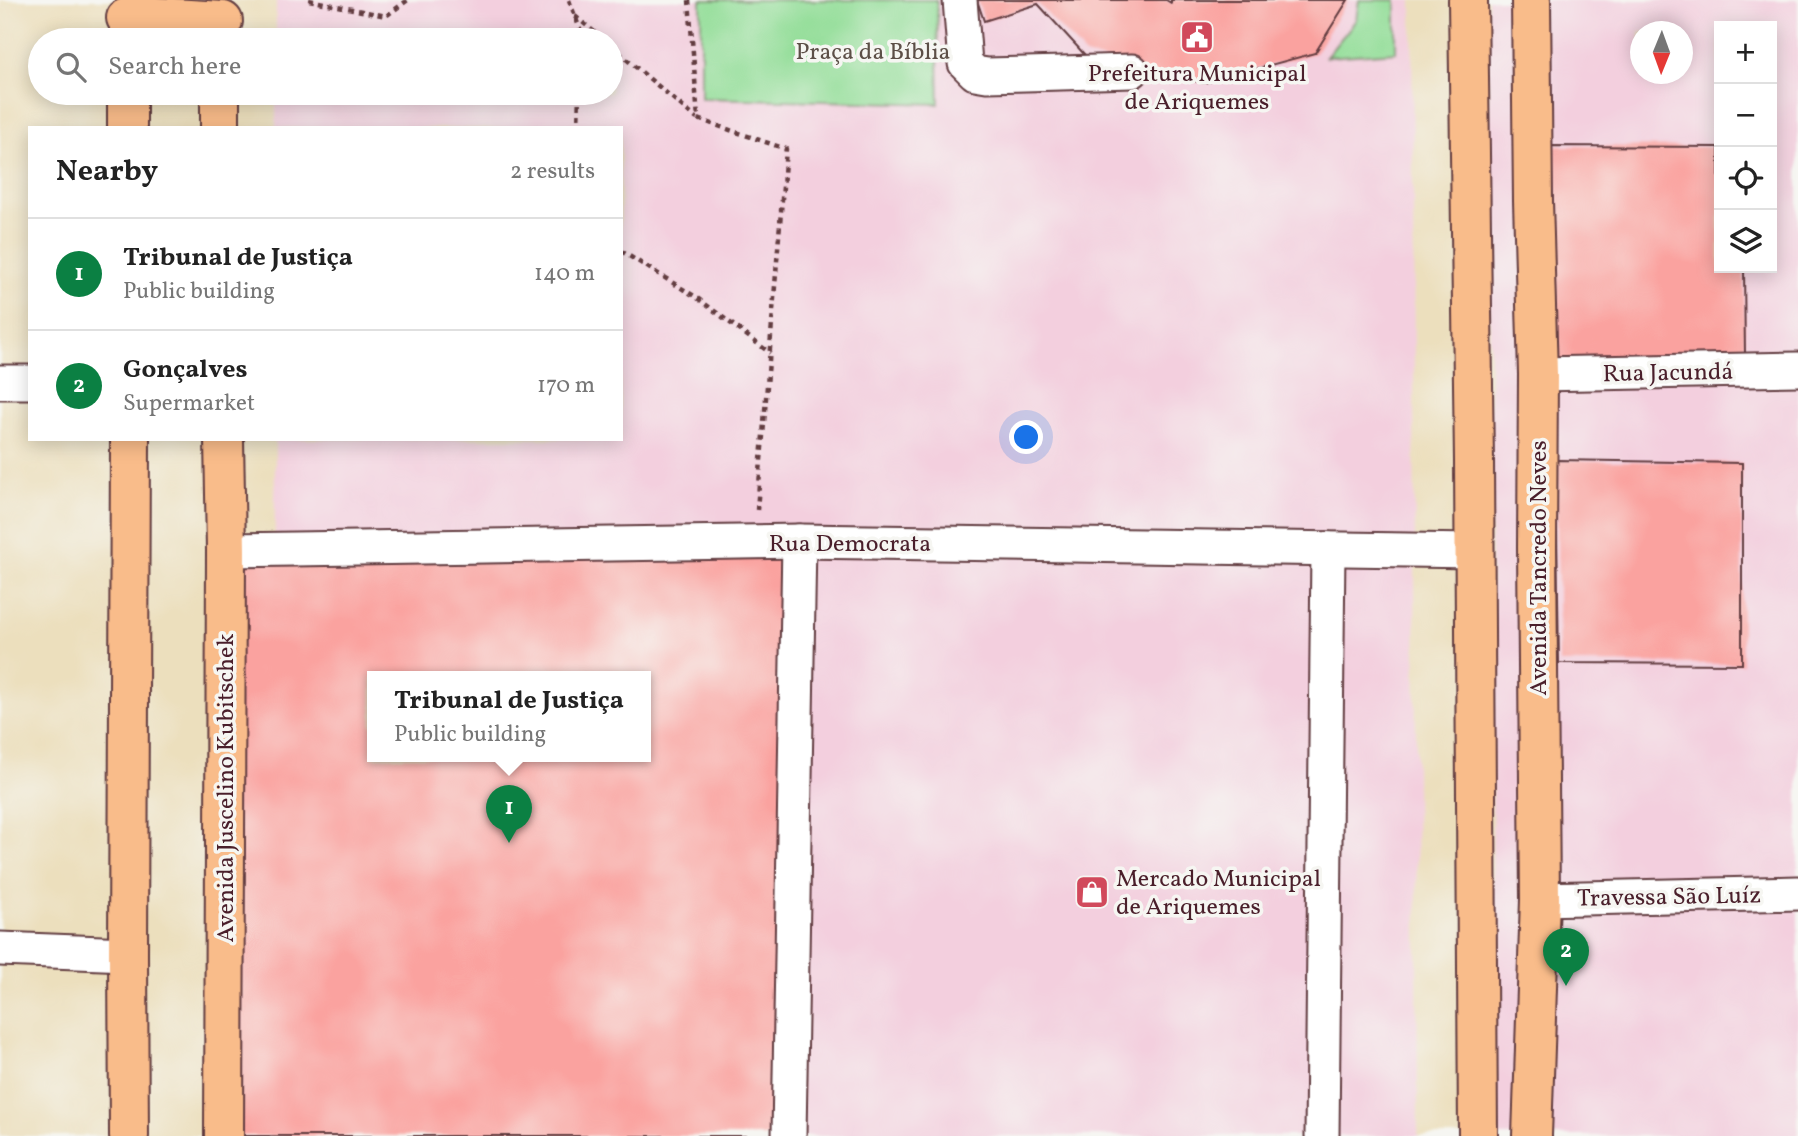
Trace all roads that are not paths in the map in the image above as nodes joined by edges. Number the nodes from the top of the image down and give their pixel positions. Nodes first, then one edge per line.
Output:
1 (960, 0) edge
2 (1468, 0) edge
3 (1531, 0) edge
4 (126, 19) edge
5 (223, 21) edge
6 (1132, 71) dead end
7 (127, 105) edge
8 (220, 105) edge
9 (127, 126) edge
10 (220, 126) edge
11 (1472, 198) junction
12 (1533, 201) junction
13 (1798, 369) edge
14 (1538, 374) junction
15 (0, 382) edge
16 (28, 382) edge
17 (130, 441) edge
18 (224, 441) edge
19 (799, 541) junction
20 (1328, 549) junction
21 (226, 550) junction
22 (1474, 551) junction
23 (1798, 892) edge
24 (1540, 899) junction
25 (0, 949) edge
26 (128, 954) junction
27 (129, 1136) edge
28 (223, 1136) edge
29 (789, 1136) edge
30 (1322, 1136) edge
31 (1478, 1136) edge
32 (1532, 1136) edge

1 - 6 street
2 - 11 main road
3 - 12 main road, Avenida Tancredo Neves
4 - 5 main road
7 - 9 main road
8 - 10 main road
11 - 12 main road
11 - 22 main road
12 - 14 main road, Avenida Tancredo Neves
13 - 14 street, Rua Jacundá
14 - 24 main road, Avenida Tancredo Neves
15 - 16 street
17 - 26 main road
18 - 21 main road, Avenida Juscelino Kubitschek
19 - 20 street, Rua Democrata
19 - 21 street, Rua Democrata
19 - 29 street
20 - 22 street, Rua Democrata
20 - 30 street
21 - 28 main road, Avenida Juscelino Kubitschek
22 - 31 main road
23 - 24 street, Travessa São Luíz
24 - 32 main road, Avenida Tancredo Neves
25 - 26 street
26 - 27 main road

